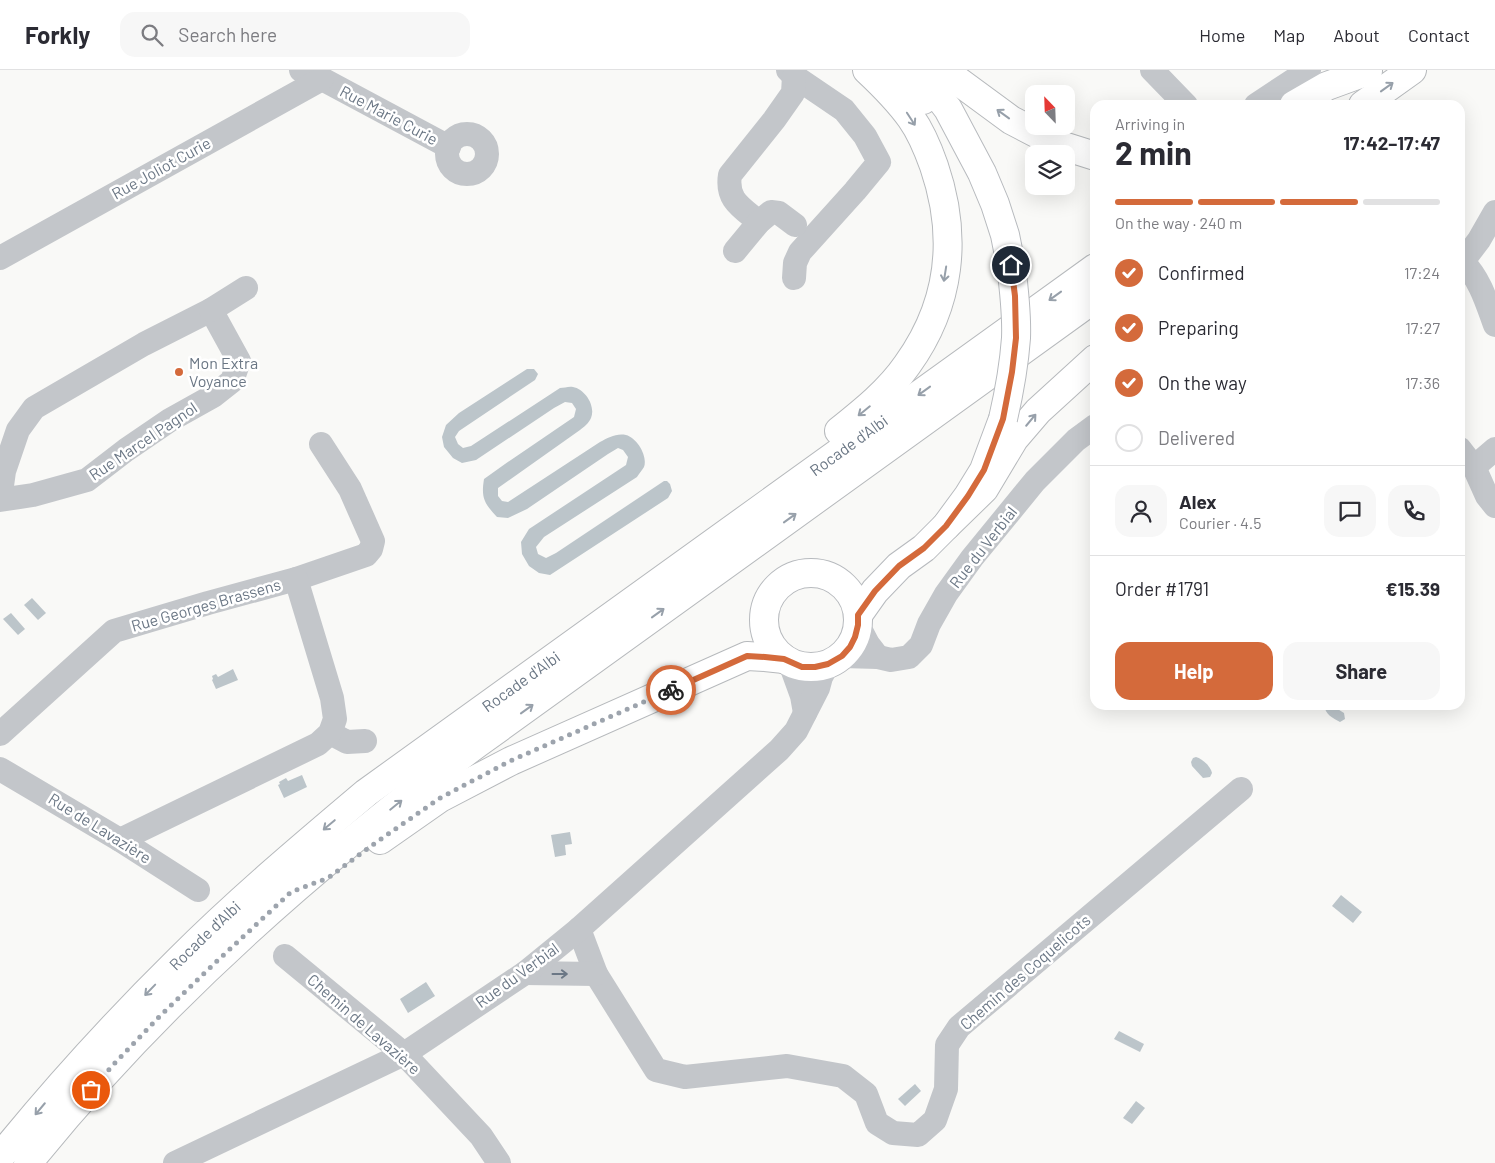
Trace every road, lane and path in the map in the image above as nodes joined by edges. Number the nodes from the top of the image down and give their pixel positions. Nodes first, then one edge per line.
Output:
1 (867, 70) edge
2 (886, 70) edge
3 (913, 70) edge
4 (944, 70) edge
5 (1152, 70) edge
6 (1308, 70) edge
7 (1369, 70) edge
8 (1412, 70) edge
9 (791, 73) edge
10 (312, 75) edge
11 (1181, 100) edge
12 (1263, 100) edge
13 (1303, 100) edge
14 (1328, 100) edge
15 (1370, 100) edge
16 (963, 140) junction
17 (449, 147) dead end
18 (1090, 154) edge
19 (1495, 212) edge
20 (759, 222) junction
21 (795, 225) dead end
22 (735, 251) dead end
23 (0, 258) edge
24 (1465, 259) edge
25 (1465, 267) edge
26 (1090, 272) edge
27 (794, 278) dead end
28 (246, 288) dead end
29 (1090, 302) edge
30 (211, 310) junction
31 (1495, 325) edge
32 (1090, 364) edge
33 (1090, 430) edge
34 (321, 444) dead end
35 (1495, 449) edge
36 (1467, 458) edge
37 (0, 500) edge
38 (1495, 506) edge
39 (946, 526) junction
40 (899, 566) junction
41 (829, 576) junction
42 (296, 579) junction
43 (858, 620) junction
44 (878, 657) junction
45 (835, 660) junction
46 (787, 661) junction
47 (805, 712) junction
48 (330, 733) junction
49 (0, 734) edge
50 (366, 741) dead end
51 (0, 769) edge
52 (1241, 790) dead end
53 (366, 793) junction
54 (120, 840) junction
55 (198, 890) dead end
56 (291, 892) junction
57 (579, 929) junction
58 (285, 956) dead end
59 (525, 973) junction
60 (596, 974) junction
61 (404, 1054) junction
62 (0, 1157) edge
63 (28, 1163) edge
64 (175, 1163) edge
65 (498, 1163) edge

1 -> 53 main road
2 - 16 main road
3 - 16 main road
18 -> 4 main road
5 - 11 street
6 - 12 street
7 - 13 main road
7 - 14 main road
15 -> 8 main road
9 - 20 street
9 - 27 street
10 - 17 street, Rue Marie Curie
10 - 23 street, Rue Joliot Curie
16 - 39 main road, bridge
19 - 24 street
20 - 21 street
20 - 22 street
25 - 31 street
26 -> 53 main road, Rocade d'Albi
28 - 30 street, Rue Marcel Pagnol
56 -> 29 main road, Rocade d'Albi
30 - 37 street, Rue Marcel Pagnol
30 - 37 street, Rue Marcel Pagnol
39 -> 32 main road
33 - 44 street, Rue du Verbial
34 - 42 street
35 - 36 street
36 - 38 street
39 - 40 main road
40 - 41 main road
40 - 43 main road
41 - 43 main road
41 - 46 main road
42 - 48 street, Rue Georges Brassens
42 - 49 street, Rue Georges Brassens
43 - 44 street
43 - 45 main road
44 - 45 street, Rue du Verbial
45 - 46 main road
45 - 47 street, Rue du Verbial
46 - 47 street
46 - 56 main road
47 - 57 street, Rue du Verbial
48 - 50 street
48 - 54 street
51 - 54 street, Rue de Lavazière
52 - 60 street, Chemin des Coquelicots
53 -> 62 main road, Rocade d'Albi
54 - 55 street, Rue de Lavazière
56 - 63 main road, Rocade d'Albi
57 - 59 street, Rue du Verbial
57 - 60 street, Chemin des Coquelicots
58 - 61 street, Chemin de Lavazière
59 -> 60 street
59 - 61 street, Rue du Verbial
61 - 64 street, Rue du Verbial
61 - 65 street, Chemin de Lavazière

